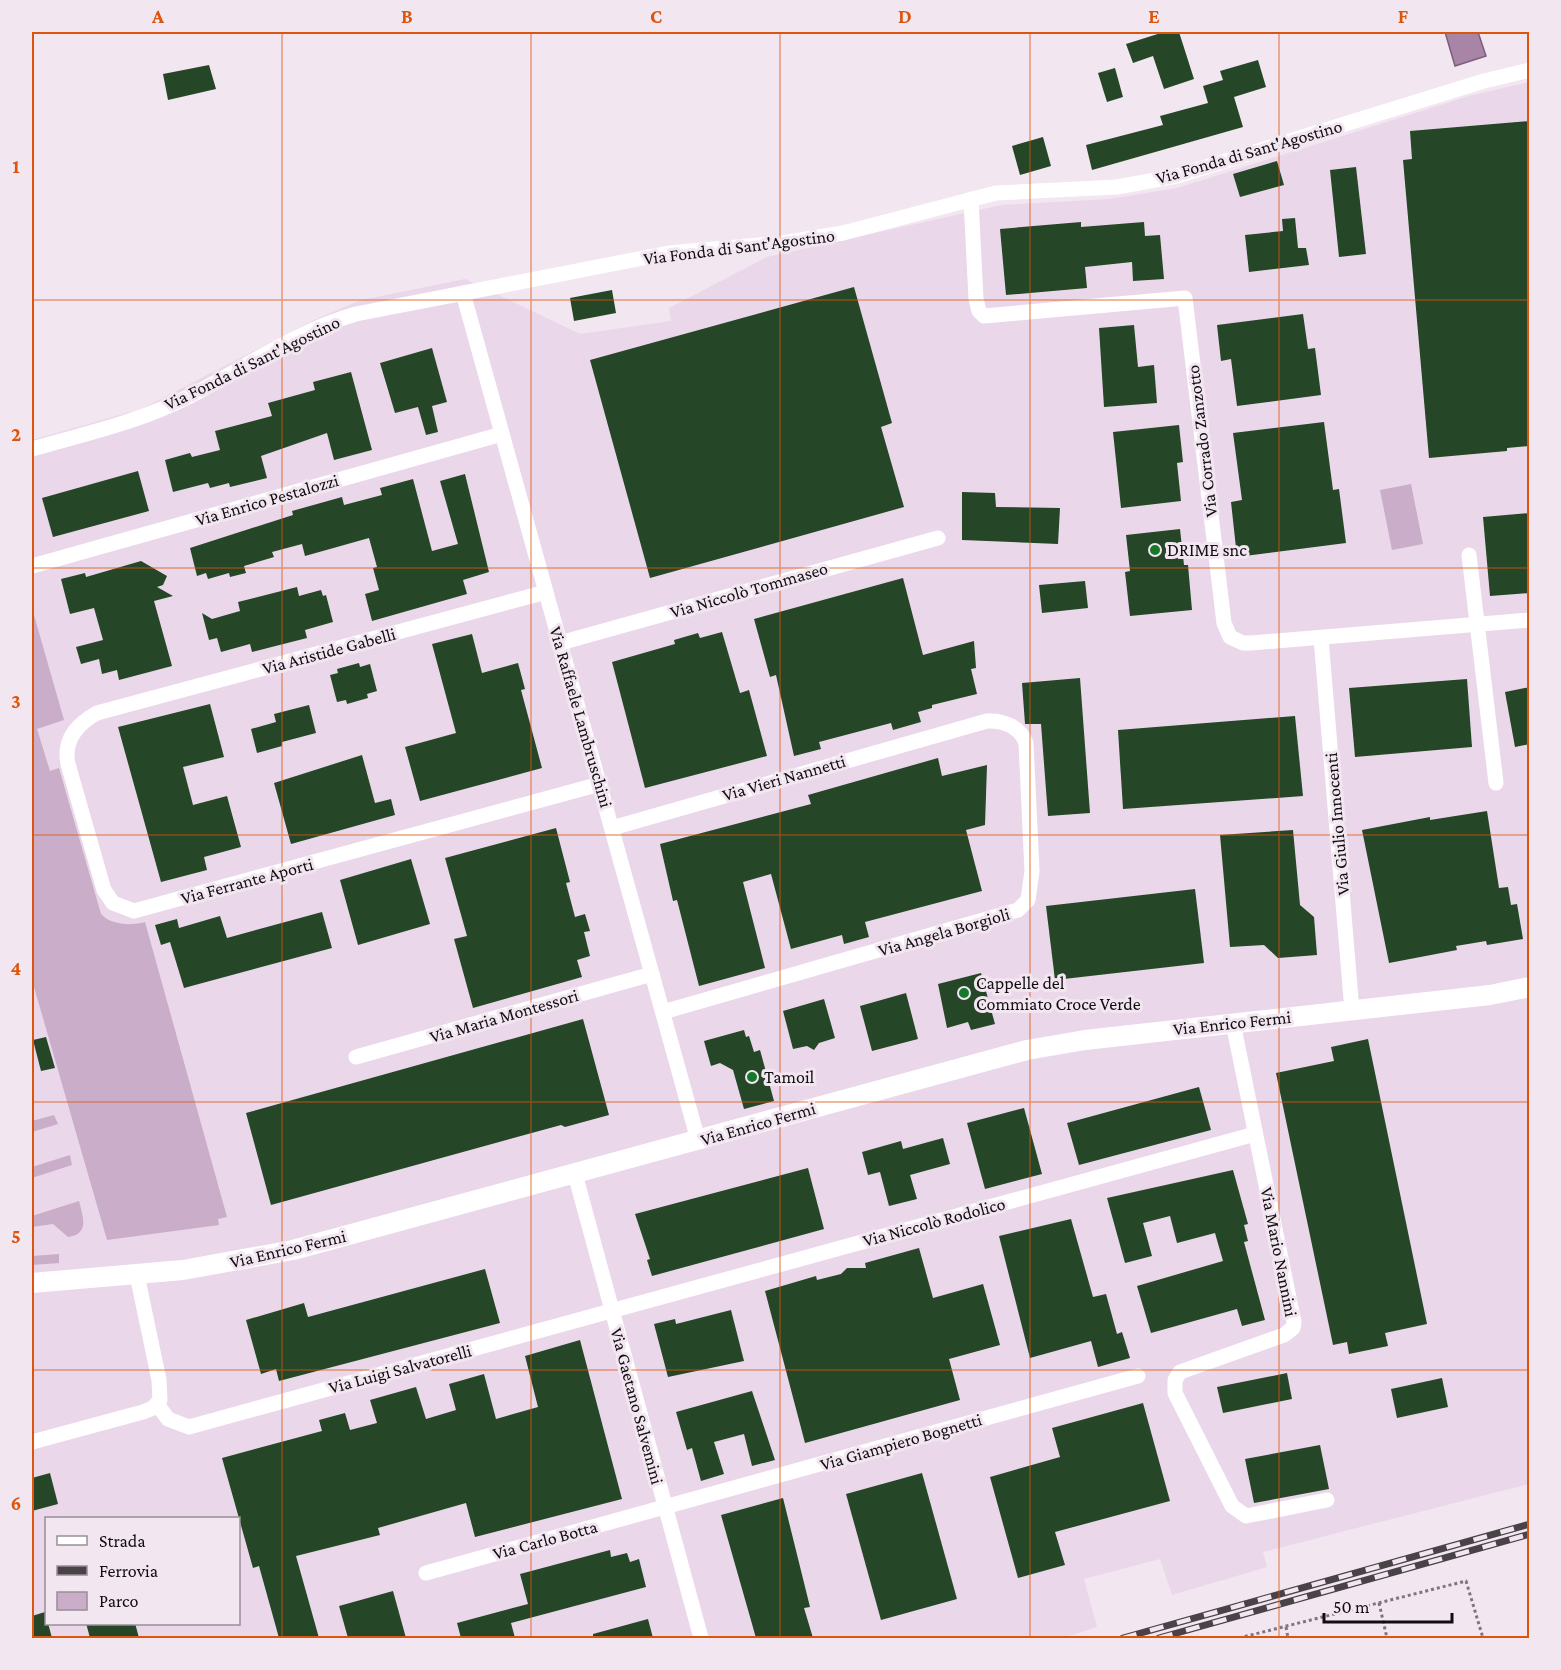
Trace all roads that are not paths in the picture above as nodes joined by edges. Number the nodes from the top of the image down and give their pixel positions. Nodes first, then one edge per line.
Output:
1 (1530, 70) edge
2 (971, 199) junction
3 (463, 293) junction
4 (502, 434) junction
5 (32, 449) edge
6 (938, 537) dead end
7 (1469, 555) dead end
8 (32, 566) edge
9 (546, 592) junction
10 (1530, 620) edge
11 (1477, 625) junction
12 (1321, 638) junction
13 (560, 643) junction
14 (111, 709) joint
15 (957, 729) joint
16 (1496, 783) dead end
17 (600, 784) junction
18 (612, 828) junction
19 (652, 974) junction
20 (1530, 987) edge
21 (1490, 995) junction
22 (1530, 999) edge
23 (1352, 1011) junction
24 (663, 1012) junction
25 (1233, 1023) junction
26 (356, 1057) dead end
27 (1255, 1134) junction
28 (698, 1140) junction
29 (575, 1174) junction
30 (137, 1275) junction
31 (32, 1283) edge
32 (612, 1310) junction
33 (1138, 1376) dead end
34 (157, 1404) junction
35 (32, 1442) edge
36 (1328, 1500) dead end
37 (665, 1508) junction
38 (426, 1573) dead end
39 (701, 1638) edge

1 - 2 street, Via Fonda di Sant'Agostino
2 - 3 street, Via Fonda di Sant'Agostino
2 - 12 street, Via Corrado Zanzotto
3 - 4 street, Via Raffaele Lambruschini
3 - 5 street, Via Fonda di Sant'Agostino
4 - 8 street, Via Enrico Pestalozzi
4 - 9 street, Via Raffaele Lambruschini
6 - 13 street, Via Niccolò Tommaseo
7 - 11 street
9 - 13 street, Via Raffaele Lambruschini
9 - 14 street, Via Aristide Gabelli
10 - 11 street, Via Corrado Zanzotto
11 - 12 street, Via Corrado Zanzotto
11 - 16 street
12 - 23 street, Via Giulio Innocenti
13 - 17 street, Via Raffaele Lambruschini
14 - 17 street, Via Ferrante Aporti
15 - 18 street, Via Vieri Nannetti
15 - 24 street, Via Angela Borgioli
17 - 18 street, Via Raffaele Lambruschini
18 - 19 street, Via Raffaele Lambruschini
19 - 24 street, Via Raffaele Lambruschini
19 - 26 street, Via Maria Montessori
20 - 21 street
21 - 22 street
21 - 23 street, Via Enrico Fermi
23 - 25 street, Via Enrico Fermi
24 - 28 street, Via Raffaele Lambruschini
25 - 27 street, Via Mario Nannini
25 - 28 street, Via Enrico Fermi
27 - 32 street, Via Niccolò Rodolico
27 - 36 street, Via Mario Nannini
28 - 29 street, Via Enrico Fermi
29 - 30 street, Via Enrico Fermi
29 - 32 street, Via Gaetano Salvemini
30 - 31 street, Via Enrico Fermi
30 - 34 street
32 - 34 street, Via Luigi Salvatorelli
32 - 37 street, Via Gaetano Salvemini
33 - 37 street, Via Giampiero Bognetti
34 - 35 street
37 - 38 street, Via Carlo Botta
37 - 39 street, Via Gaetano Salvemini

